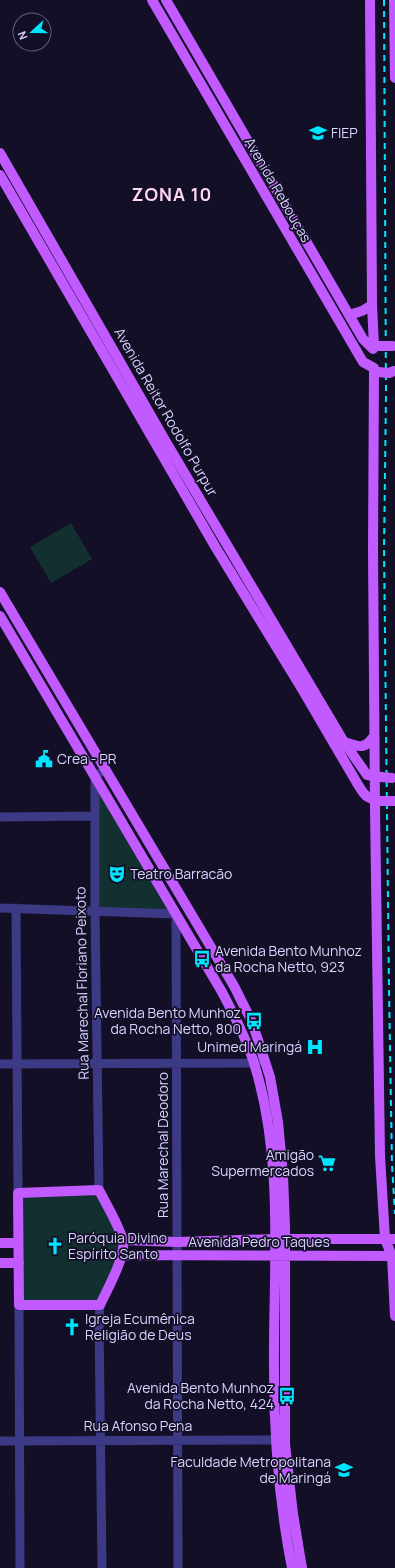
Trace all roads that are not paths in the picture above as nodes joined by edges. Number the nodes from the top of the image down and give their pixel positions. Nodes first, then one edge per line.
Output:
1 (152, 0) edge
2 (166, 0) edge
3 (370, 0) edge
4 (394, 0) edge
5 (208, 72) junction
6 (196, 78) junction
7 (395, 78) edge
8 (0, 153) edge
9 (0, 175) edge
10 (274, 184) junction
11 (263, 191) junction
12 (35, 213) junction
13 (25, 218) junction
14 (83, 298) junction
15 (74, 303) junction
16 (372, 305) junction
17 (349, 315) junction
18 (98, 324) junction
19 (88, 329) junction
20 (375, 347) junction
21 (394, 347) edge
22 (119, 361) junction
23 (110, 367) junction
24 (375, 370) junction
25 (395, 371) edge
26 (195, 501) junction
27 (0, 592) edge
28 (11, 611) junction
29 (0, 616) edge
30 (306, 687) junction
31 (374, 736) junction
32 (344, 742) junction
33 (105, 770) junction
34 (95, 776) junction
35 (378, 777) junction
36 (394, 780) edge
37 (394, 800) edge
38 (378, 801) junction
39 (95, 816) junction
40 (0, 817) edge
41 (187, 907) junction
42 (0, 908) edge
43 (16, 908) junction
44 (95, 911) junction
45 (176, 914) junction
46 (264, 1060) junction
47 (177, 1063) junction
48 (254, 1063) junction
49 (0, 1064) edge
50 (16, 1064) junction
51 (97, 1064) junction
52 (278, 1175) junction
53 (99, 1190) junction
54 (18, 1193) junction
55 (280, 1239) junction
56 (390, 1239) edge
57 (123, 1240) junction
58 (177, 1242) junction
59 (0, 1243) edge
60 (18, 1243) junction
61 (122, 1255) junction
62 (177, 1256) junction
63 (280, 1256) junction
64 (394, 1256) edge
65 (0, 1263) edge
66 (19, 1263) junction
67 (19, 1305) junction
68 (100, 1305) junction
69 (395, 1316) edge
70 (178, 1439) junction
71 (20, 1440) junction
72 (100, 1440) junction
73 (280, 1440) junction
74 (0, 1441) edge
75 (288, 1514) junction
76 (20, 1568) edge
77 (102, 1568) edge
78 (178, 1568) edge
79 (292, 1568) edge
80 (302, 1568) edge

1 - 6 main road, Avenida Rebouças
2 - 5 main road, Avenida Rebouças
3 - 16 main road
4 - 7 main road
5 - 6 main road
5 - 10 main road, Avenida Rebouças
6 - 11 main road, Avenida Rebouças
8 - 12 main road, Avenida Reitor Rodolfo Purpur
9 - 13 main road, Avenida Reitor Rodolfo Purpur
10 - 11 main road
10 - 17 main road, Avenida Rebouças
11 - 24 main road, Avenida Rebouças
12 - 13 main road
12 - 14 main road, Avenida Reitor Rodolfo Purpur
13 - 15 main road, Avenida Reitor Rodolfo Purpur
14 - 15 main road
14 - 18 main road, Avenida Reitor Rodolfo Purpur
15 - 19 main road, Avenida Reitor Rodolfo Purpur
16 - 17 main road
16 - 20 main road
17 - 20 main road, Avenida Rebouças
18 - 19 main road
18 - 22 main road, Avenida Reitor Rodolfo Purpur
19 - 23 main road, Avenida Reitor Rodolfo Purpur
20 - 21 main road, bridge
20 - 24 main road
22 - 23 main road
22 - 26 main road, Avenida Reitor Rodolfo Purpur
23 - 26 main road, Avenida Reitor Rodolfo Purpur
24 - 25 main road, bridge
24 - 31 main road
26 - 30 main road, Avenida Reitor Rodolfo Purpur
27 - 28 main road
28 - 29 main road
28 - 33 main road
29 - 34 main road
30 - 32 main road
30 - 38 main road
31 - 32 main road
31 - 35 main road
32 - 35 main road
33 - 34 street
33 - 41 main road
34 - 39 street, Rua Marechal Floriano Peixoto
34 - 45 main road
35 - 36 main road, bridge
35 - 38 main road
37 - 38 main road, bridge
38 - 56 main road
39 - 40 street
39 - 44 street, Rua Marechal Floriano Peixoto
41 - 45 street
41 - 46 main road
42 - 43 street
43 - 44 street
43 - 50 street
44 - 45 street
44 - 51 street, Rua Marechal Floriano Peixoto
45 - 47 street, Rua Marechal Deodoro
45 - 48 main road
46 - 48 street
46 - 52 main road
47 - 48 street
47 - 51 street
47 - 58 street, Rua Marechal Deodoro
48 - 52 main road
49 - 50 street
50 - 51 street
50 - 54 street
51 - 53 street, Rua Marechal Floriano Peixoto
52 - 55 main road
53 - 54 main road
53 - 57 main road
54 - 60 main road
55 - 56 main road, Avenida Pedro Taques
55 - 58 main road, Avenida Pedro Taques
55 - 63 main road
56 - 64 main road
57 - 58 main road, Avenida Pedro Taques
57 - 61 main road
58 - 62 street, Rua Marechal Deodoro
59 - 60 main road
60 - 66 main road
61 - 62 main road, Avenida Pedro Taques
61 - 68 main road
62 - 63 main road, Avenida Pedro Taques
62 - 70 street, Rua Marechal Deodoro
63 - 64 main road, Avenida Pedro Taques
63 - 73 main road
64 - 69 main road
65 - 66 main road
66 - 67 main road
67 - 68 main road
67 - 71 street
68 - 72 street
70 - 72 street, Rua Afonso Pena
70 - 73 street, Rua Afonso Pena
70 - 78 street, Rua Marechal Deodoro
71 - 72 street, Rua Afonso Pena
71 - 74 street, Rua Afonso Pena
71 - 76 street
72 - 77 street
73 - 75 main road
75 - 79 main road
75 - 80 main road

